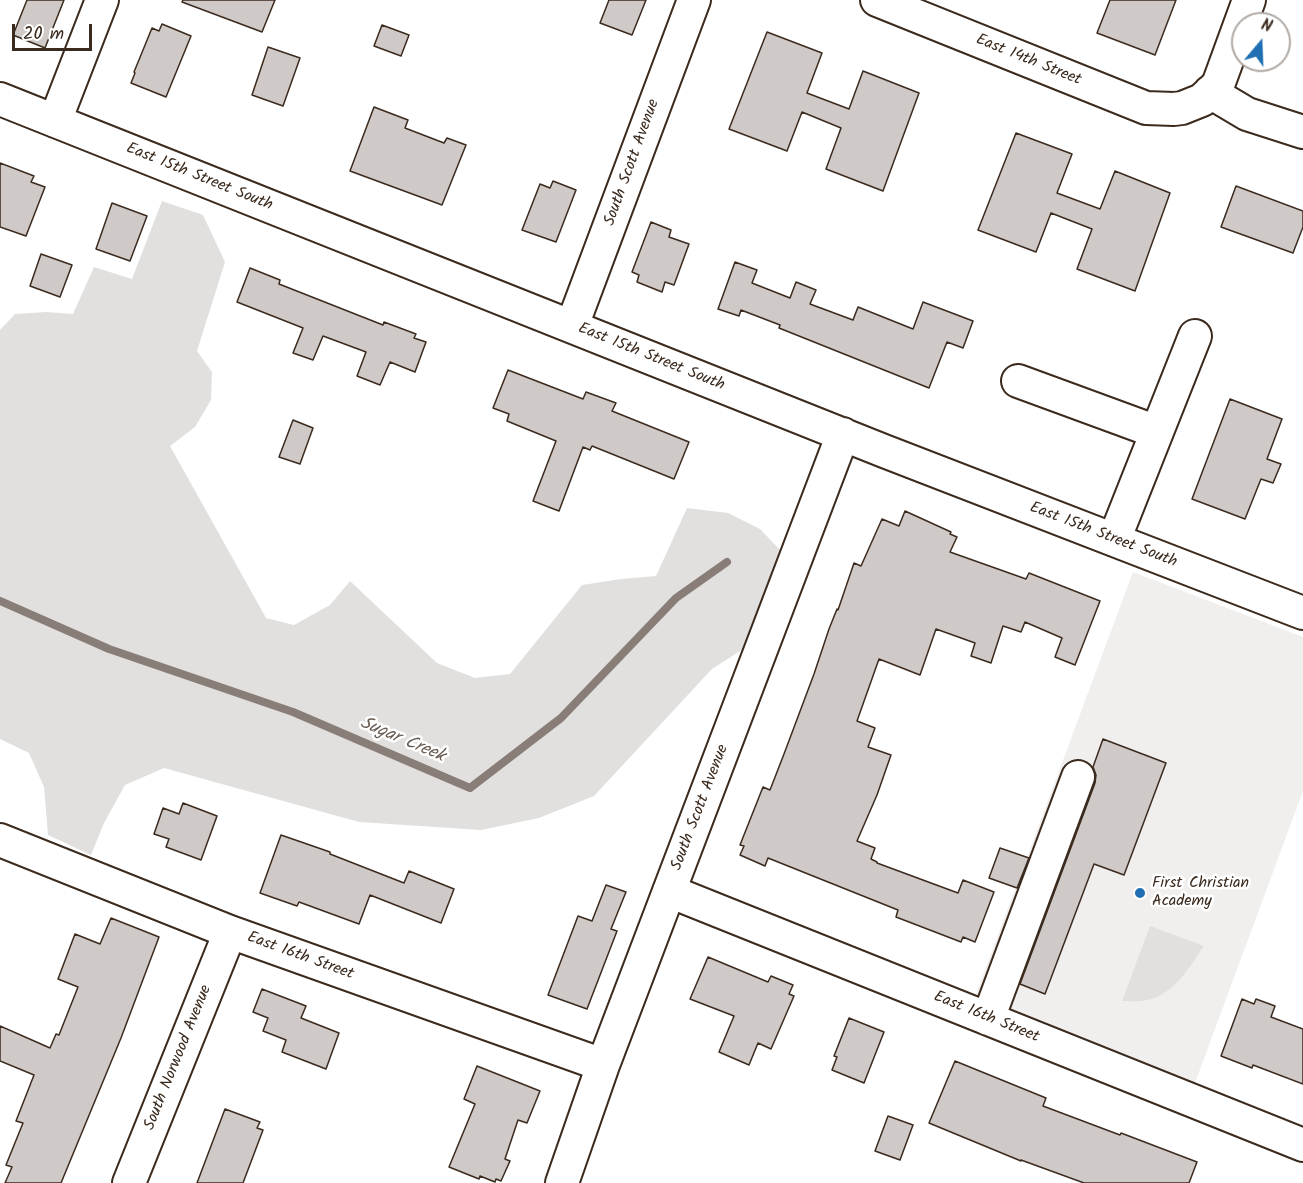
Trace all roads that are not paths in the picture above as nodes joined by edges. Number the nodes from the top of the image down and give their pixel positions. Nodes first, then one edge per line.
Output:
1 (102, 0) edge
2 (694, 0) edge
3 (877, 0) edge
4 (1249, 0) edge
5 (1210, 92) junction
6 (0, 99) edge
7 (55, 121) junction
8 (1303, 132) edge
9 (572, 326) junction
10 (1195, 336) dead end
11 (1018, 381) dead end
12 (1157, 432) junction
13 (843, 434) junction
14 (1114, 540) junction
15 (1303, 613) edge
16 (1078, 777) dead end
17 (0, 840) edge
18 (669, 891) junction
19 (230, 932) junction
20 (988, 1019) junction
21 (603, 1065) junction
22 (1303, 1145) edge
23 (129, 1183) edge
24 (562, 1183) edge

1 - 7 street
2 - 9 street, South Scott Avenue
3 - 5 street, East 14th Street
4 - 5 street
5 - 8 street
6 - 7 street, East 15th Street South
7 - 9 street, East 15th Street South
9 - 13 street, East 15th Street South
10 - 12 street
11 - 12 street
12 - 14 street
13 - 14 street, East 15th Street South
13 - 18 street, South Scott Avenue
14 - 15 street, East 15th Street South
16 - 20 street
17 - 19 street, East 16th Street
18 - 20 street, East 16th Street
18 - 21 street, South Scott Avenue
19 - 21 street, East 16th Street
19 - 23 street, South Norwood Avenue
20 - 22 street, East 16th Street
21 - 24 street, South Scott Avenue

